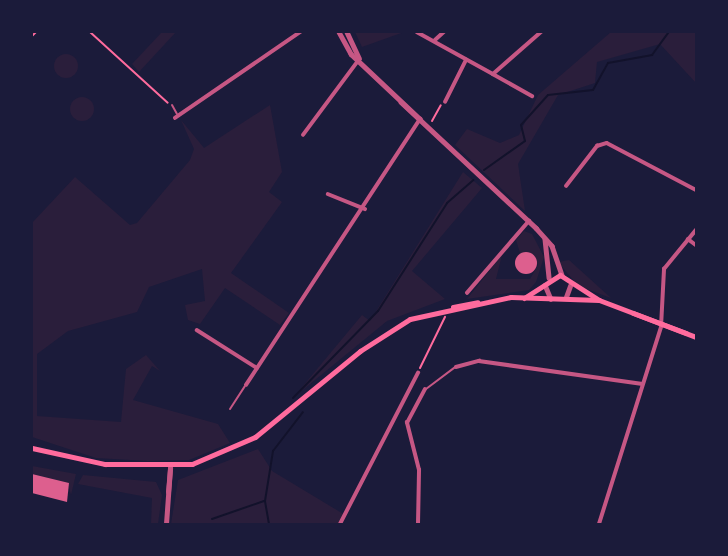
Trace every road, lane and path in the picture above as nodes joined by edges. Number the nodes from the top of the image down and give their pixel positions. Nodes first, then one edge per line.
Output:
1 (36, 32) edge
2 (90, 32) edge
3 (300, 32) edge
4 (338, 32) edge
5 (347, 32) edge
6 (417, 32) edge
7 (444, 32) edge
8 (541, 32) edge
9 (32, 36) edge
10 (435, 40) junction
11 (360, 59) junction
12 (466, 60) junction
13 (493, 74) junction
14 (532, 96) dead end
15 (445, 102) joint
16 (172, 105) joint
17 (421, 116) junction
18 (177, 117) joint
19 (303, 135) dead end
20 (566, 186) dead end
21 (696, 190) edge
22 (328, 194) dead end
23 (365, 209) junction
24 (529, 221) junction
25 (696, 230) edge
26 (545, 238) junction
27 (688, 239) junction
28 (696, 245) edge
29 (562, 276) junction
30 (549, 278) junction
31 (545, 285) junction
32 (570, 286) junction
33 (467, 293) dead end
34 (566, 297) junction
35 (524, 298) junction
36 (552, 299) junction
37 (599, 300) junction
38 (446, 316) dead end
39 (661, 323) junction
40 (197, 330) dead end
41 (696, 337) edge
42 (456, 367) joint
43 (257, 368) junction
44 (418, 373) joint
45 (642, 384) junction
46 (246, 385) joint
47 (425, 389) joint
48 (230, 409) dead end
49 (32, 448) edge
50 (170, 467) junction
51 (166, 524) edge
52 (340, 524) edge
53 (418, 524) edge
54 (598, 524) edge

1 - 9 path
2 - 16 path
3 - 18 street
4 - 11 street
5 - 11 street
6 - 10 street
7 - 10 street
8 - 13 street
10 - 12 street
11 - 17 street
11 - 19 street
12 - 13 street
12 - 15 street
13 - 14 street
15 - 17 path
16 - 18 lane
17 - 23 street
17 - 24 street
20 - 21 street
22 - 23 street
23 - 43 street
24 - 26 street
24 - 33 street
25 - 27 street
26 - 29 street
26 - 30 street
27 - 28 street
27 - 39 street
29 - 30 main road
29 - 32 main road
30 - 31 main road
31 - 35 main road
31 - 36 street
32 - 34 street
32 - 37 main road
34 - 36 main road
34 - 37 main road
35 - 36 main road
35 - 50 main road
37 - 39 main road
38 - 44 path
39 - 41 main road
39 - 45 street
40 - 43 street
42 - 45 street
42 - 47 lane
43 - 46 street
44 - 52 street
45 - 54 street
46 - 48 lane
47 - 53 street
49 - 50 main road
50 - 51 street

